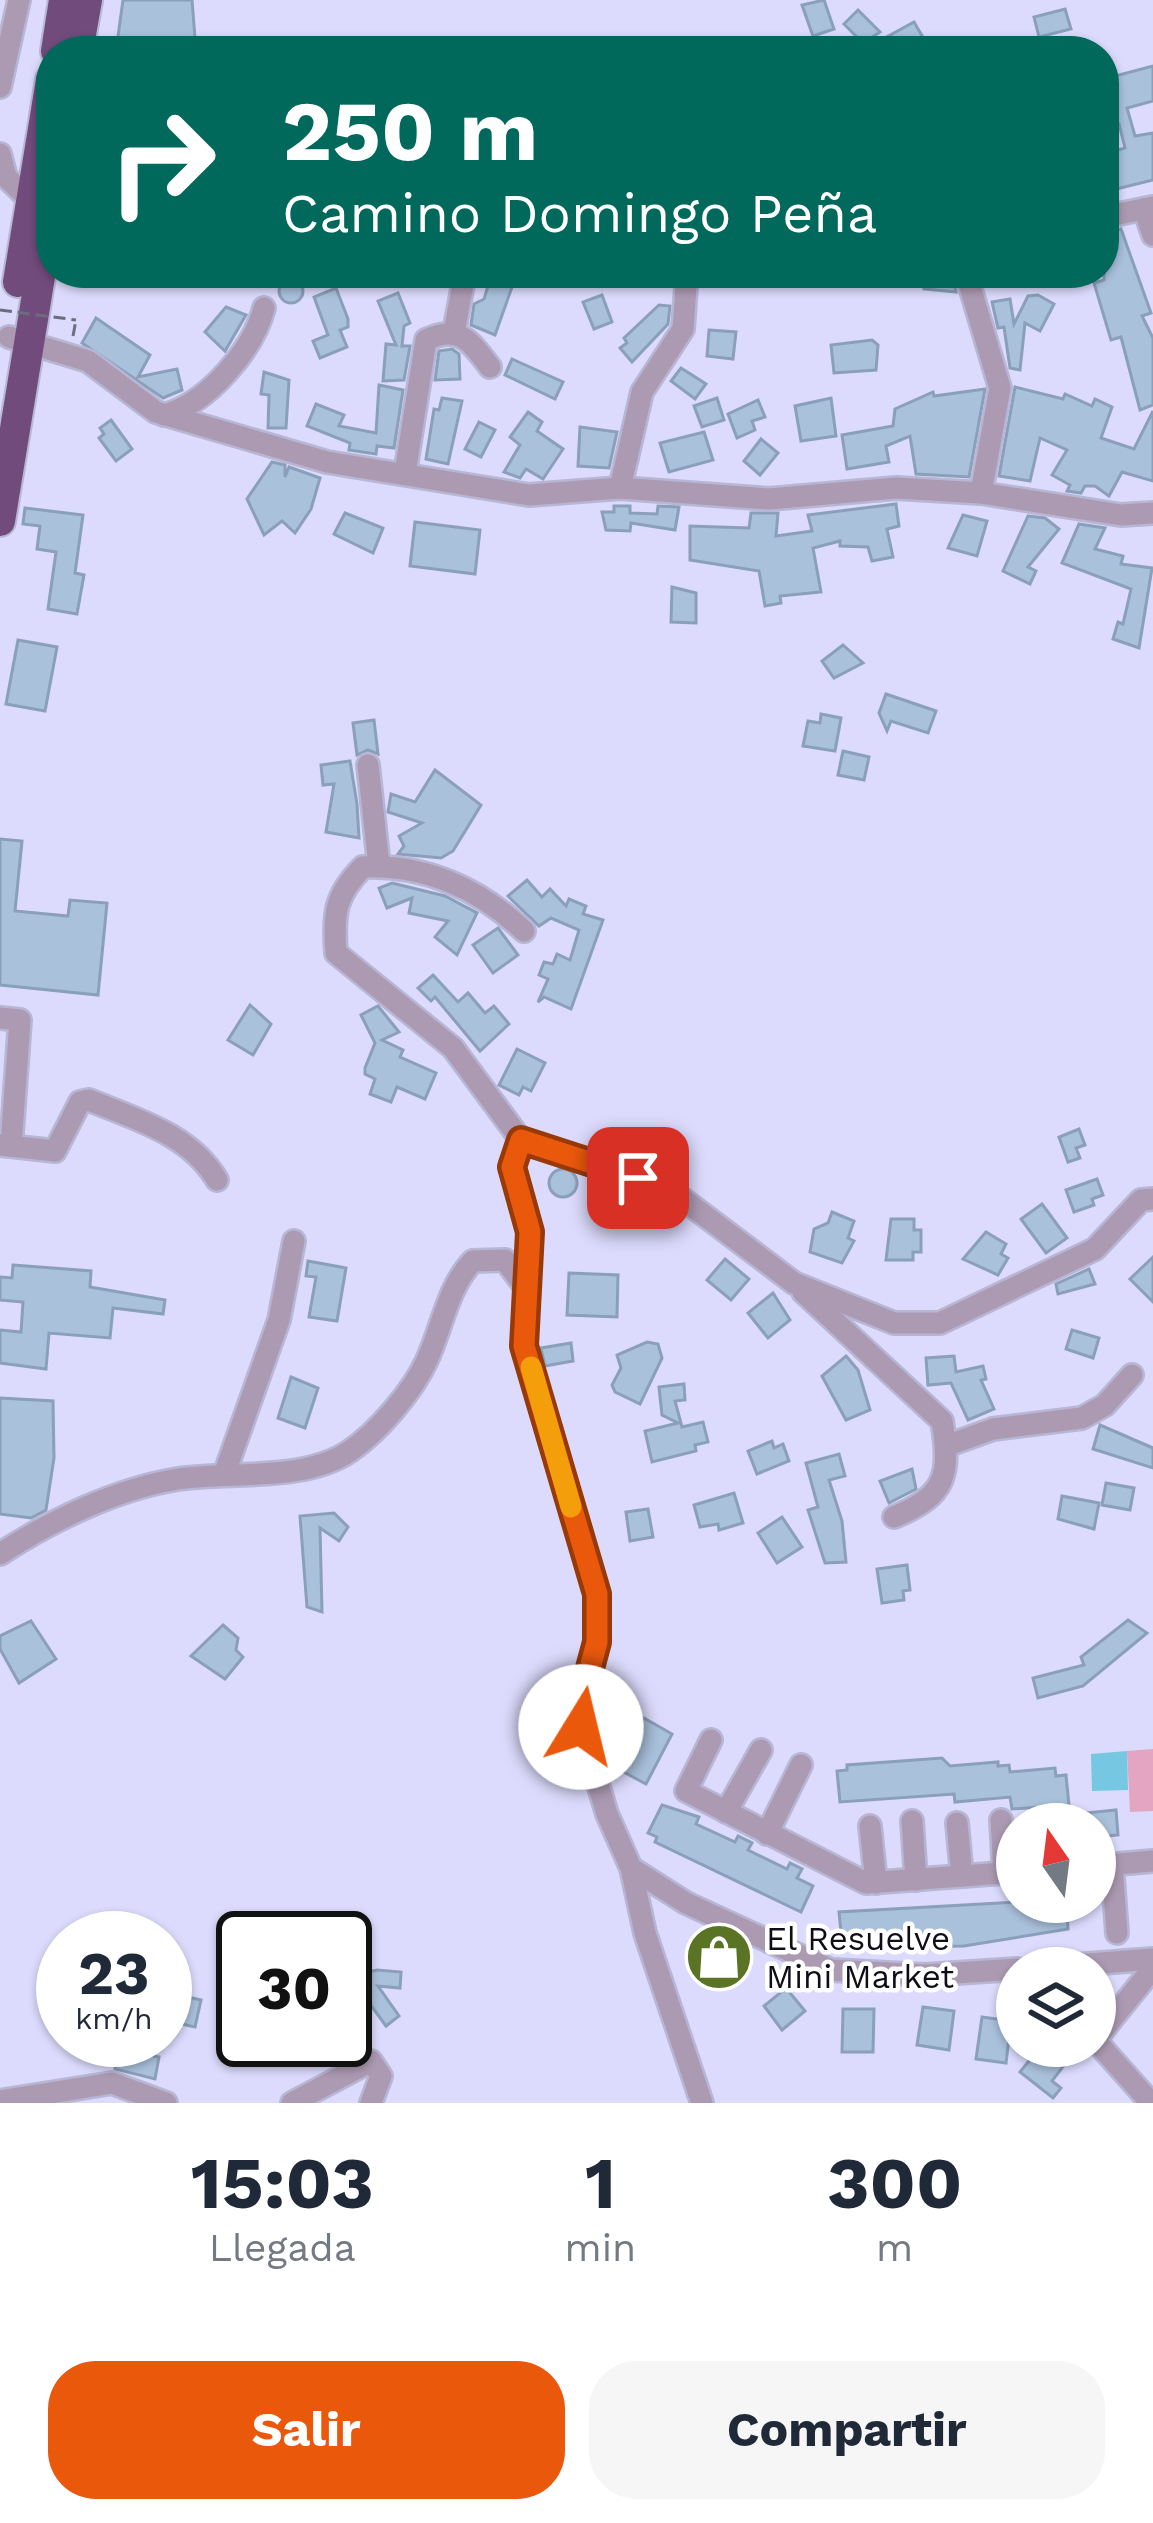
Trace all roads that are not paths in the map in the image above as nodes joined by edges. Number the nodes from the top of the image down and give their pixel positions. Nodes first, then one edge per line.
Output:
1 (19, 0) edge
2 (64, 0) edge
3 (87, 0) edge
4 (58, 36) edge
5 (81, 36) edge
6 (0, 87) edge
7 (0, 154) edge
8 (36, 201) edge
9 (1149, 208) edge
10 (1119, 214) edge
11 (36, 224) edge
12 (1153, 235) edge
13 (462, 288) edge
14 (687, 288) edge
15 (970, 288) edge
16 (264, 308) dead end
17 (10, 323) edge
18 (454, 332) junction
19 (490, 368) dead end
20 (0, 388) edge
21 (163, 415) junction
22 (405, 473) junction
23 (620, 488) junction
24 (981, 493) junction
25 (1153, 513) edge
26 (0, 521) edge
27 (368, 765) dead end
28 (380, 866) junction
29 (524, 931) dead end
30 (0, 1018) edge
31 (521, 1140) junction
32 (5, 1146) edge
33 (217, 1180) dead end
34 (1153, 1199) edge
35 (294, 1241) dead end
36 (794, 1283) junction
37 (528, 1292) junction
38 (1132, 1375) dead end
39 (946, 1446) junction
40 (224, 1475) junction
41 (894, 1517) dead end
42 (0, 1554) edge
43 (711, 1739) dead end
44 (760, 1750) dead end
45 (801, 1765) dead end
46 (726, 1812) junction
47 (912, 1821) dead end
48 (957, 1822) dead end
49 (870, 1826) dead end
50 (767, 1834) junction
51 (1153, 1862) edge
52 (1116, 1864) edge
53 (631, 1868) junction
54 (996, 1873) edge
55 (962, 1876) junction
56 (916, 1880) junction
57 (876, 1883) junction
58 (1115, 1923) edge
59 (1117, 1933) dead end
60 (1153, 1964) edge
61 (1116, 1965) edge
62 (996, 1972) edge
63 (1116, 2012) edge
64 (1116, 2064) edge
65 (140, 2096) edge
66 (0, 2101) edge
67 (166, 2103) edge
68 (292, 2103) edge
69 (371, 2103) edge
70 (702, 2103) edge
71 (1151, 2103) edge

1 - 6 street
2 - 4 highway
3 - 5 highway
7 - 8 street
9 - 10 street
9 - 12 street
11 - 17 highway
13 - 18 street
14 - 23 street
15 - 24 street
16 - 21 street
17 - 20 highway
17 - 21 street
17 - 26 highway
18 - 19 street
18 - 22 street
21 - 22 street
22 - 23 street
23 - 24 street
24 - 25 street
27 - 28 street
28 - 29 street
28 - 31 street
30 - 32 street
31 - 36 street
31 - 37 street
32 - 33 street
34 - 36 street
35 - 40 street
36 - 39 street
37 - 40 street
37 - 53 street
38 - 39 street
39 - 41 street
40 - 42 street
43 - 46 street
44 - 46 street
45 - 50 street
46 - 50 street
47 - 56 street
48 - 55 street
49 - 57 street
50 - 57 street
51 - 52 street
53 - 62 street
53 - 70 street
54 - 55 street
55 - 56 street
56 - 57 street
58 - 59 street
60 - 61 street
60 - 63 street
64 - 71 street
65 - 66 street
65 - 67 street
68 - 69 street

